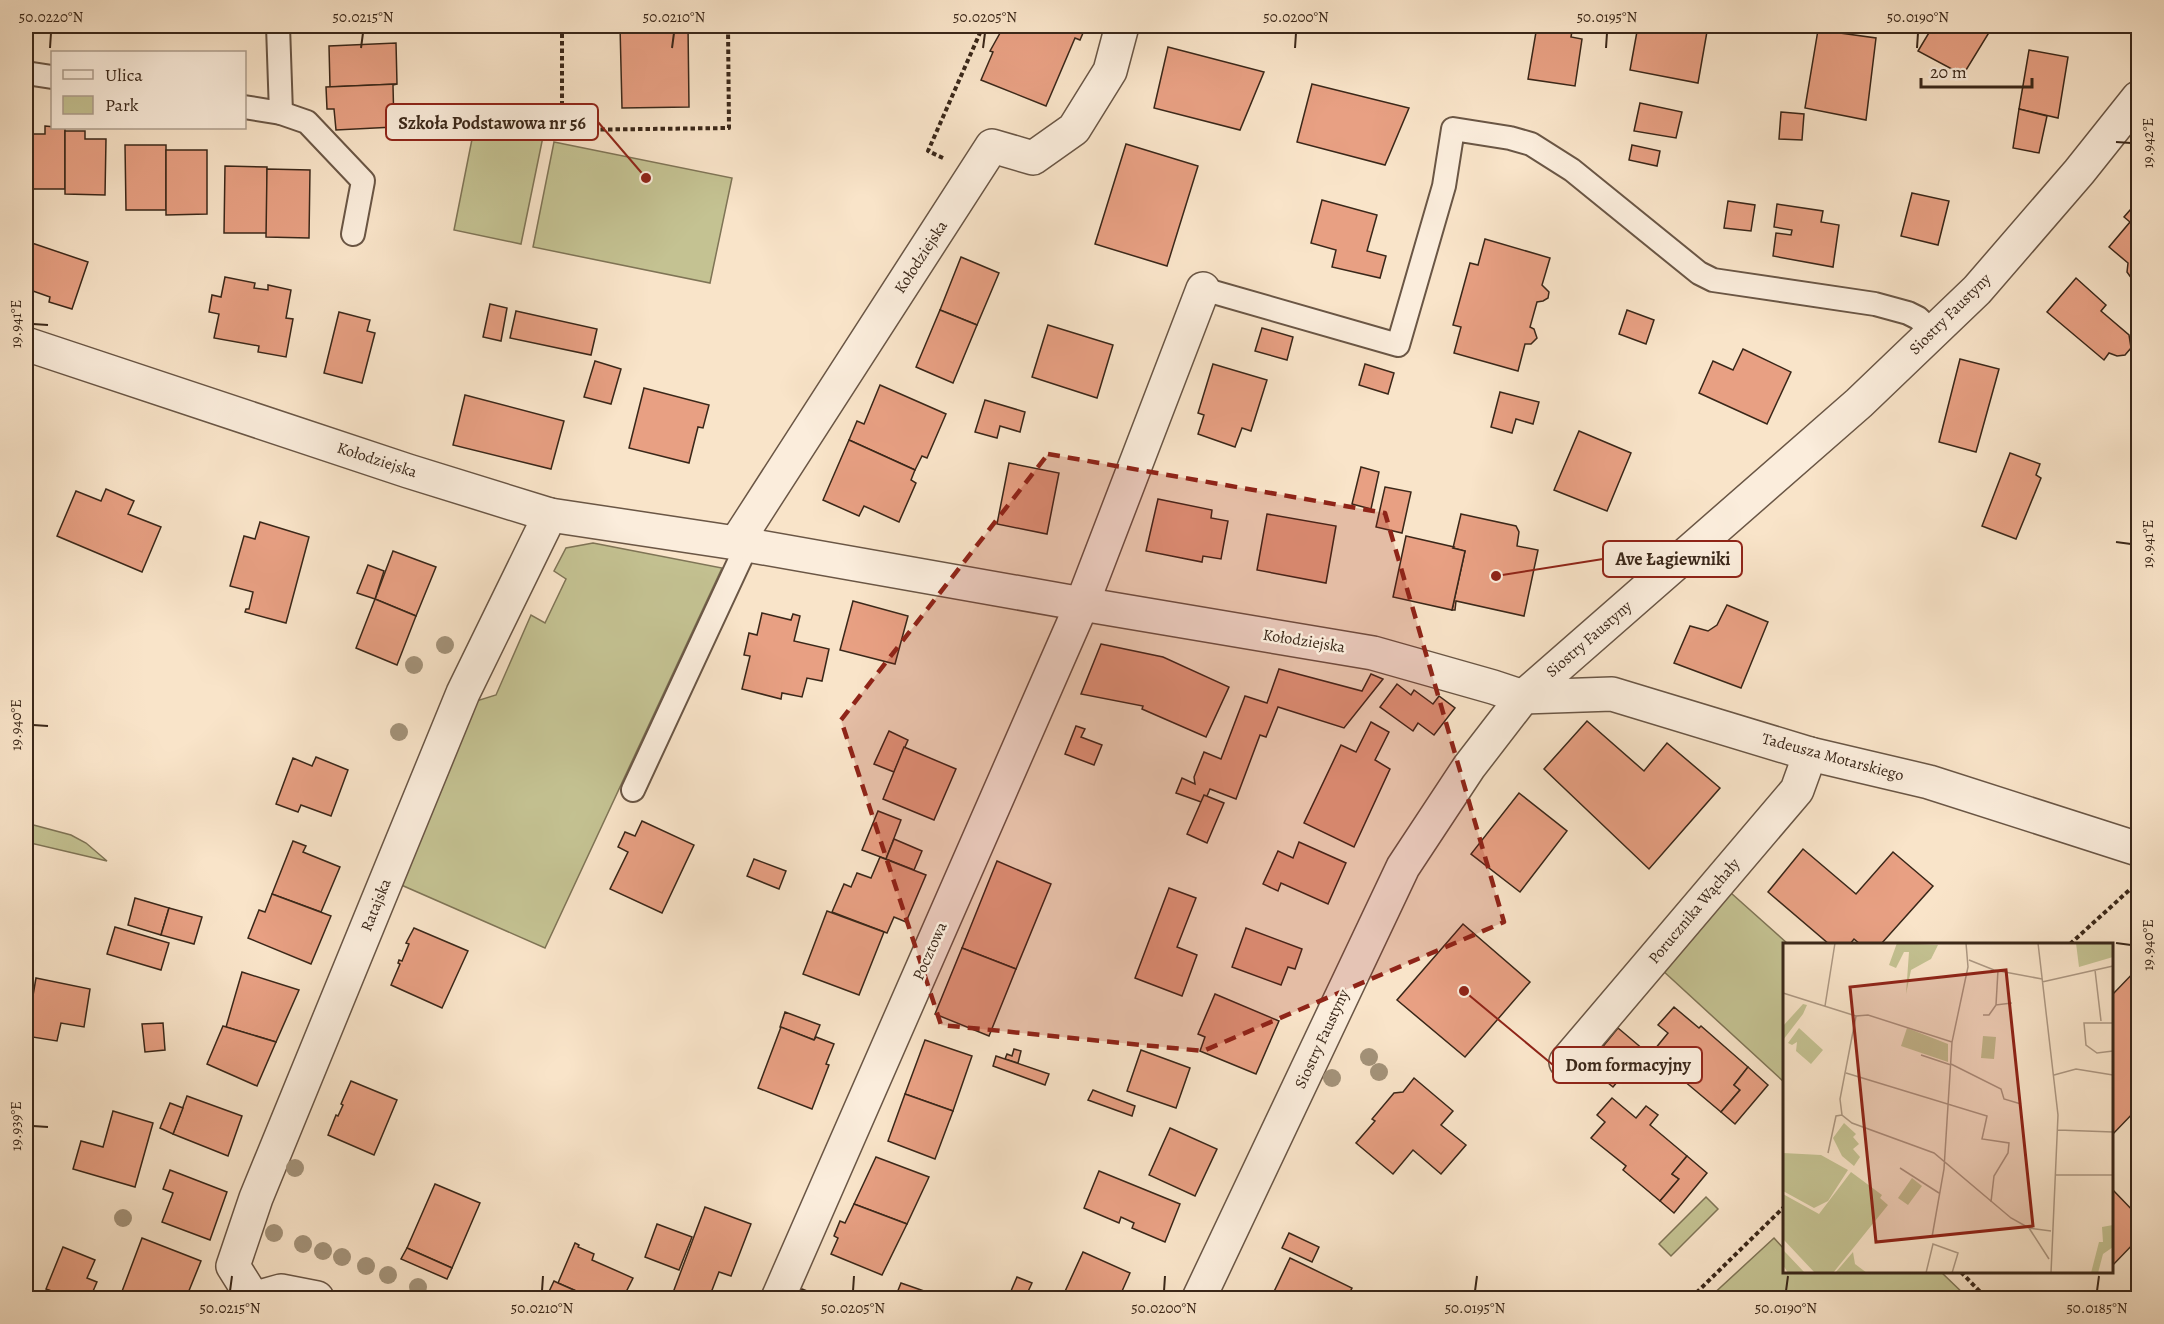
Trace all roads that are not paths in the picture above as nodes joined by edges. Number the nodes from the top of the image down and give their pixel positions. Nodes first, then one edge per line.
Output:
1 (278, 26) edge
2 (1122, 26) edge
3 (26, 73) edge
4 (51, 77) edge
5 (2139, 98) edge
6 (246, 107) edge
7 (281, 113) junction
8 (353, 234) dead end
9 (1203, 289) joint
10 (1933, 332) junction
11 (26, 344) edge
12 (550, 515) junction
13 (741, 544) junction
14 (1082, 604) junction
15 (1522, 698) junction
16 (1810, 754) junction
17 (633, 790) dead end
18 (2139, 849) edge
19 (1566, 1062) dead end
20 (255, 1299) edge
21 (317, 1299) edge
22 (778, 1299) edge
23 (1199, 1299) edge

1 - 7 lane
2 - 13 street, Kołodziejska
3 - 4 lane
5 - 10 street, Siostry Faustyny
6 - 7 lane
7 - 8 lane
9 - 10 lane
9 - 14 street
10 - 15 street, Siostry Faustyny
11 - 12 street, Kołodziejska
12 - 13 street, Kołodziejska
12 - 20 street, Ratajska
13 - 14 street, Kołodziejska
13 - 17 lane
14 - 15 street, Kołodziejska
14 - 22 street, Pocztowa
15 - 16 street, Tadeusza Motarskiego
15 - 23 street, Siostry Faustyny
16 - 18 street, Tadeusza Motarskiego
16 - 19 street, Porucznika Wąchały
20 - 21 street

